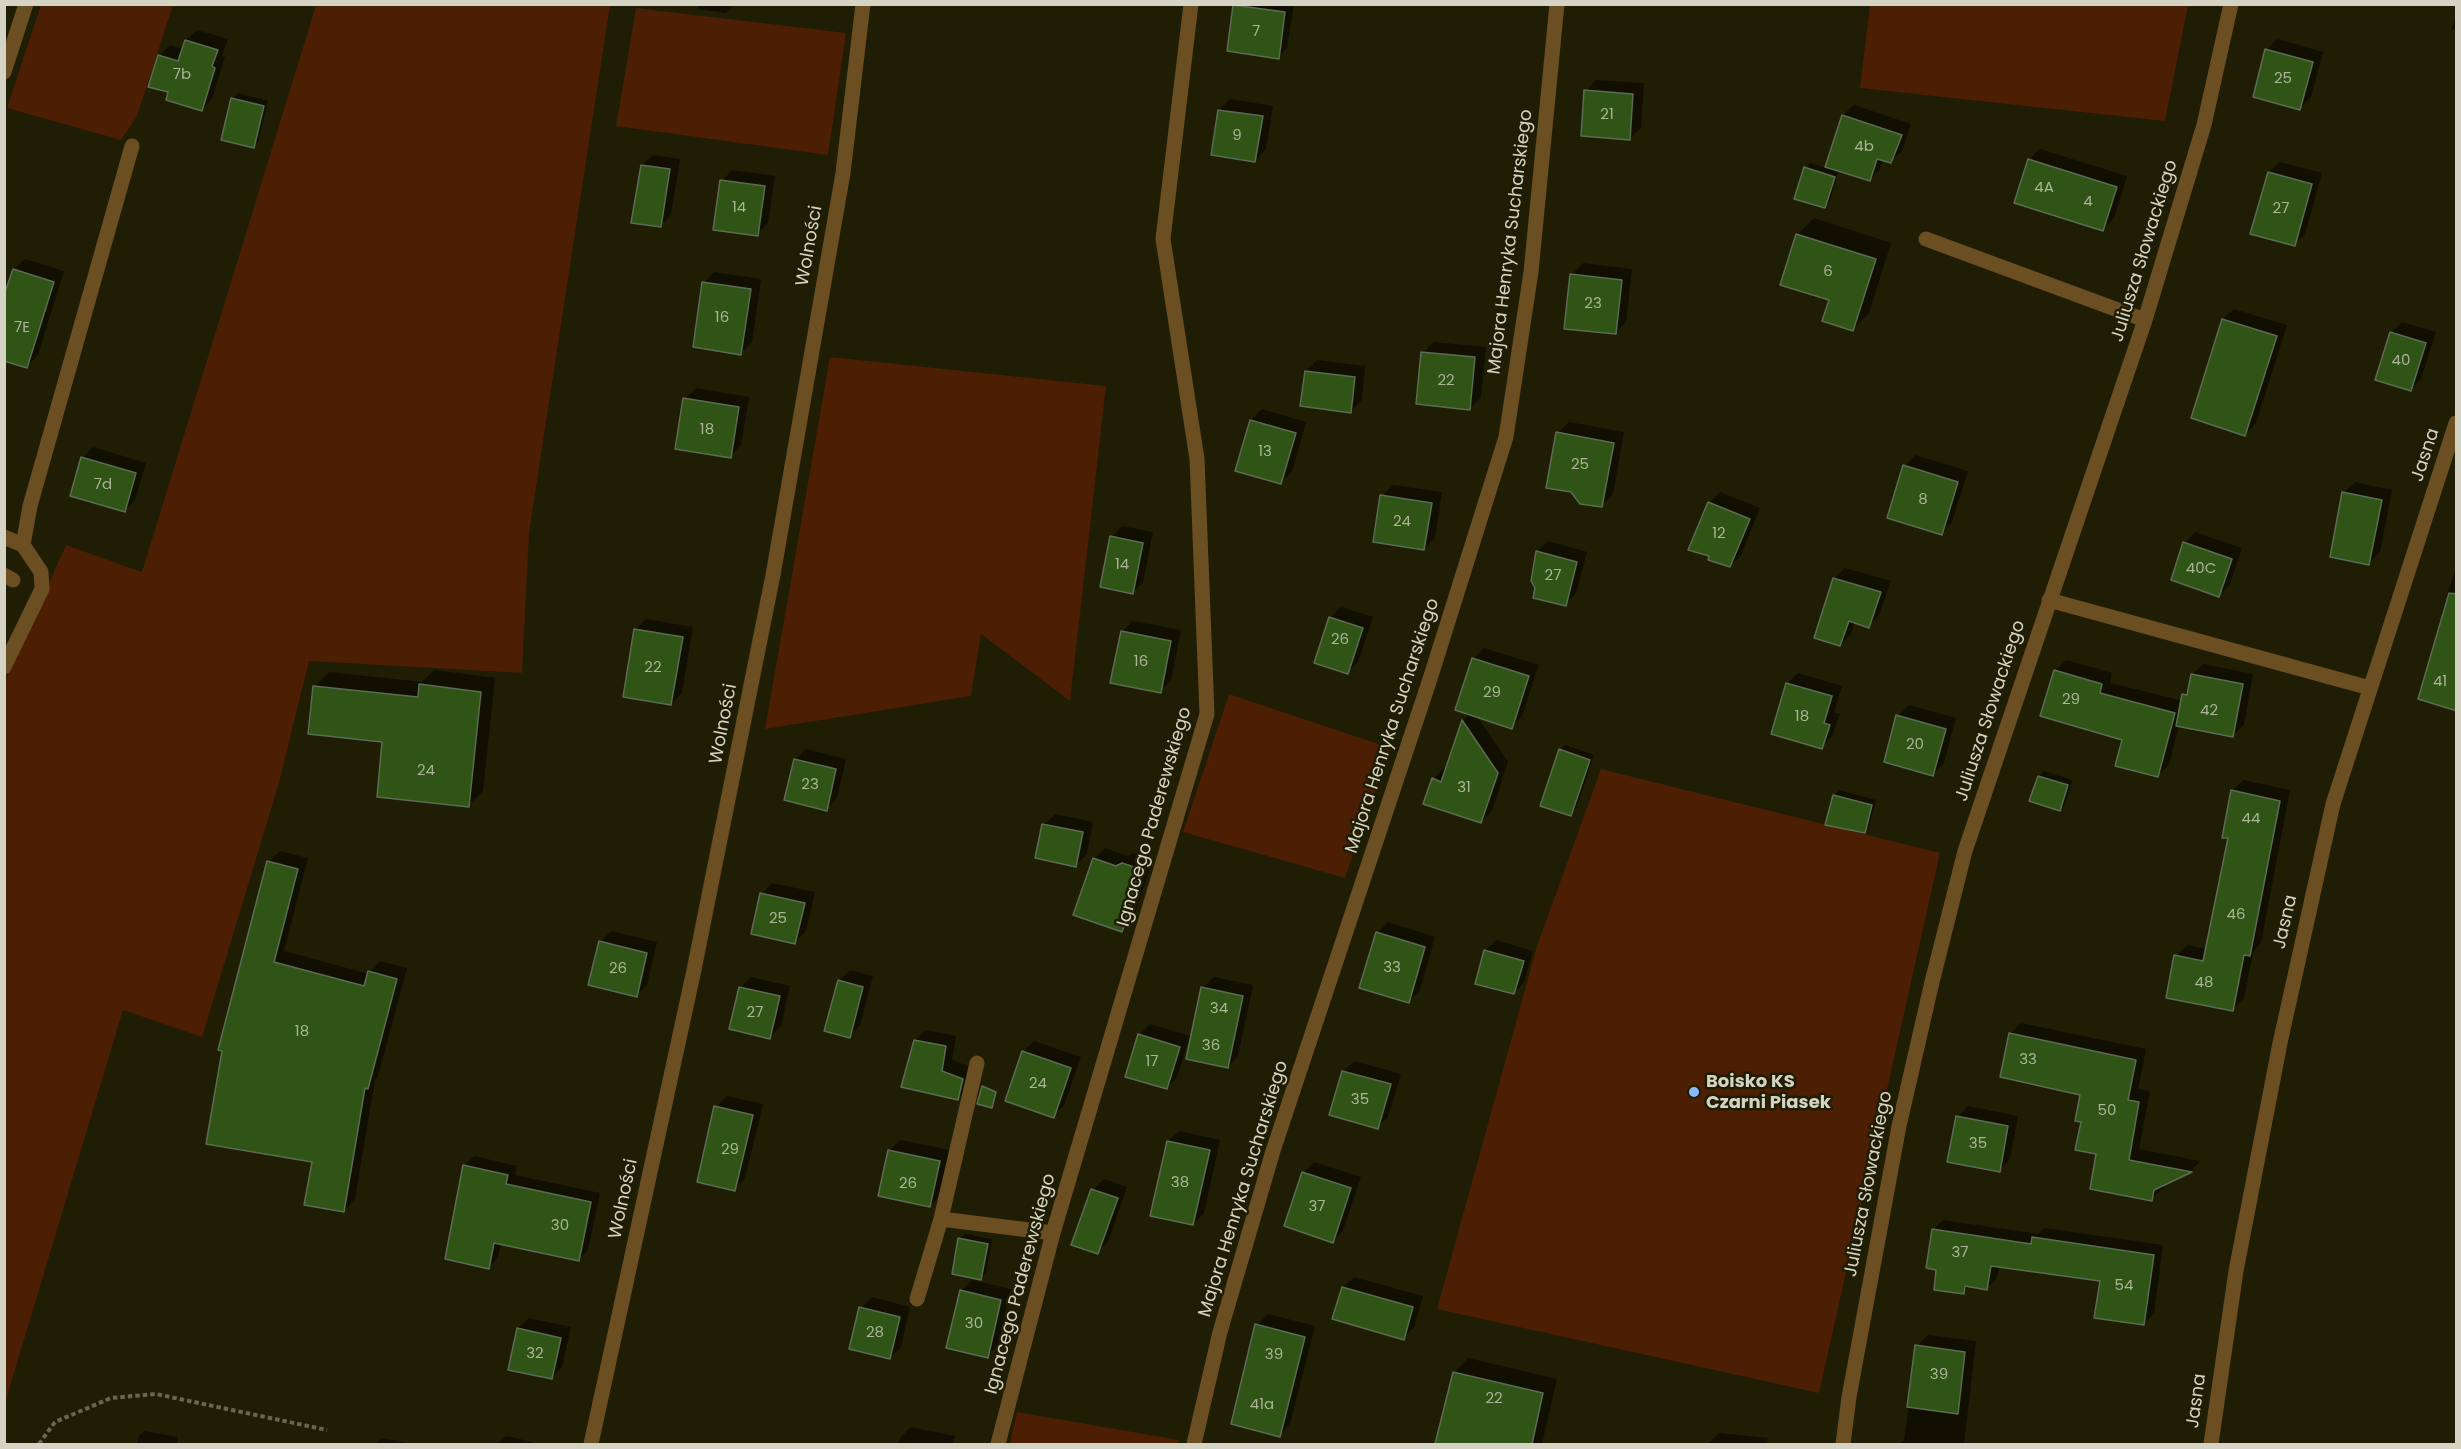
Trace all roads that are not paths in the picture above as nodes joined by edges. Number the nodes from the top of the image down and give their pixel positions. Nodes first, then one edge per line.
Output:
1 (26, 4) edge
2 (863, 4) edge
3 (1191, 4) edge
4 (1557, 4) edge
5 (2230, 4) edge
6 (4, 72) edge
7 (132, 146) dead end
8 (1926, 239) dead end
9 (2145, 320) junction
10 (2457, 423) edge
11 (4, 537) edge
12 (23, 545) junction
13 (2049, 600) junction
14 (4, 667) edge
15 (2370, 688) junction
16 (977, 1063) dead end
17 (941, 1219) junction
18 (1053, 1233) junction
19 (917, 1299) dead end
20 (591, 1444) edge
21 (998, 1444) edge
22 (1194, 1444) edge
23 (1843, 1444) edge
24 (2211, 1444) edge

1 - 6 street
2 - 20 street, Wolności
3 - 18 street, Ignacego Paderewskiego
4 - 22 street, Majora Henryka Sucharskiego
5 - 9 street, Juliusza Słowackiego
7 - 12 street
8 - 9 street
9 - 13 street, Juliusza Słowackiego
10 - 15 street, Jasna
11 - 12 street
12 - 14 street
13 - 15 street
13 - 23 street, Juliusza Słowackiego
15 - 24 street, Jasna
16 - 17 street
17 - 18 street
17 - 19 street
18 - 21 street, Ignacego Paderewskiego

